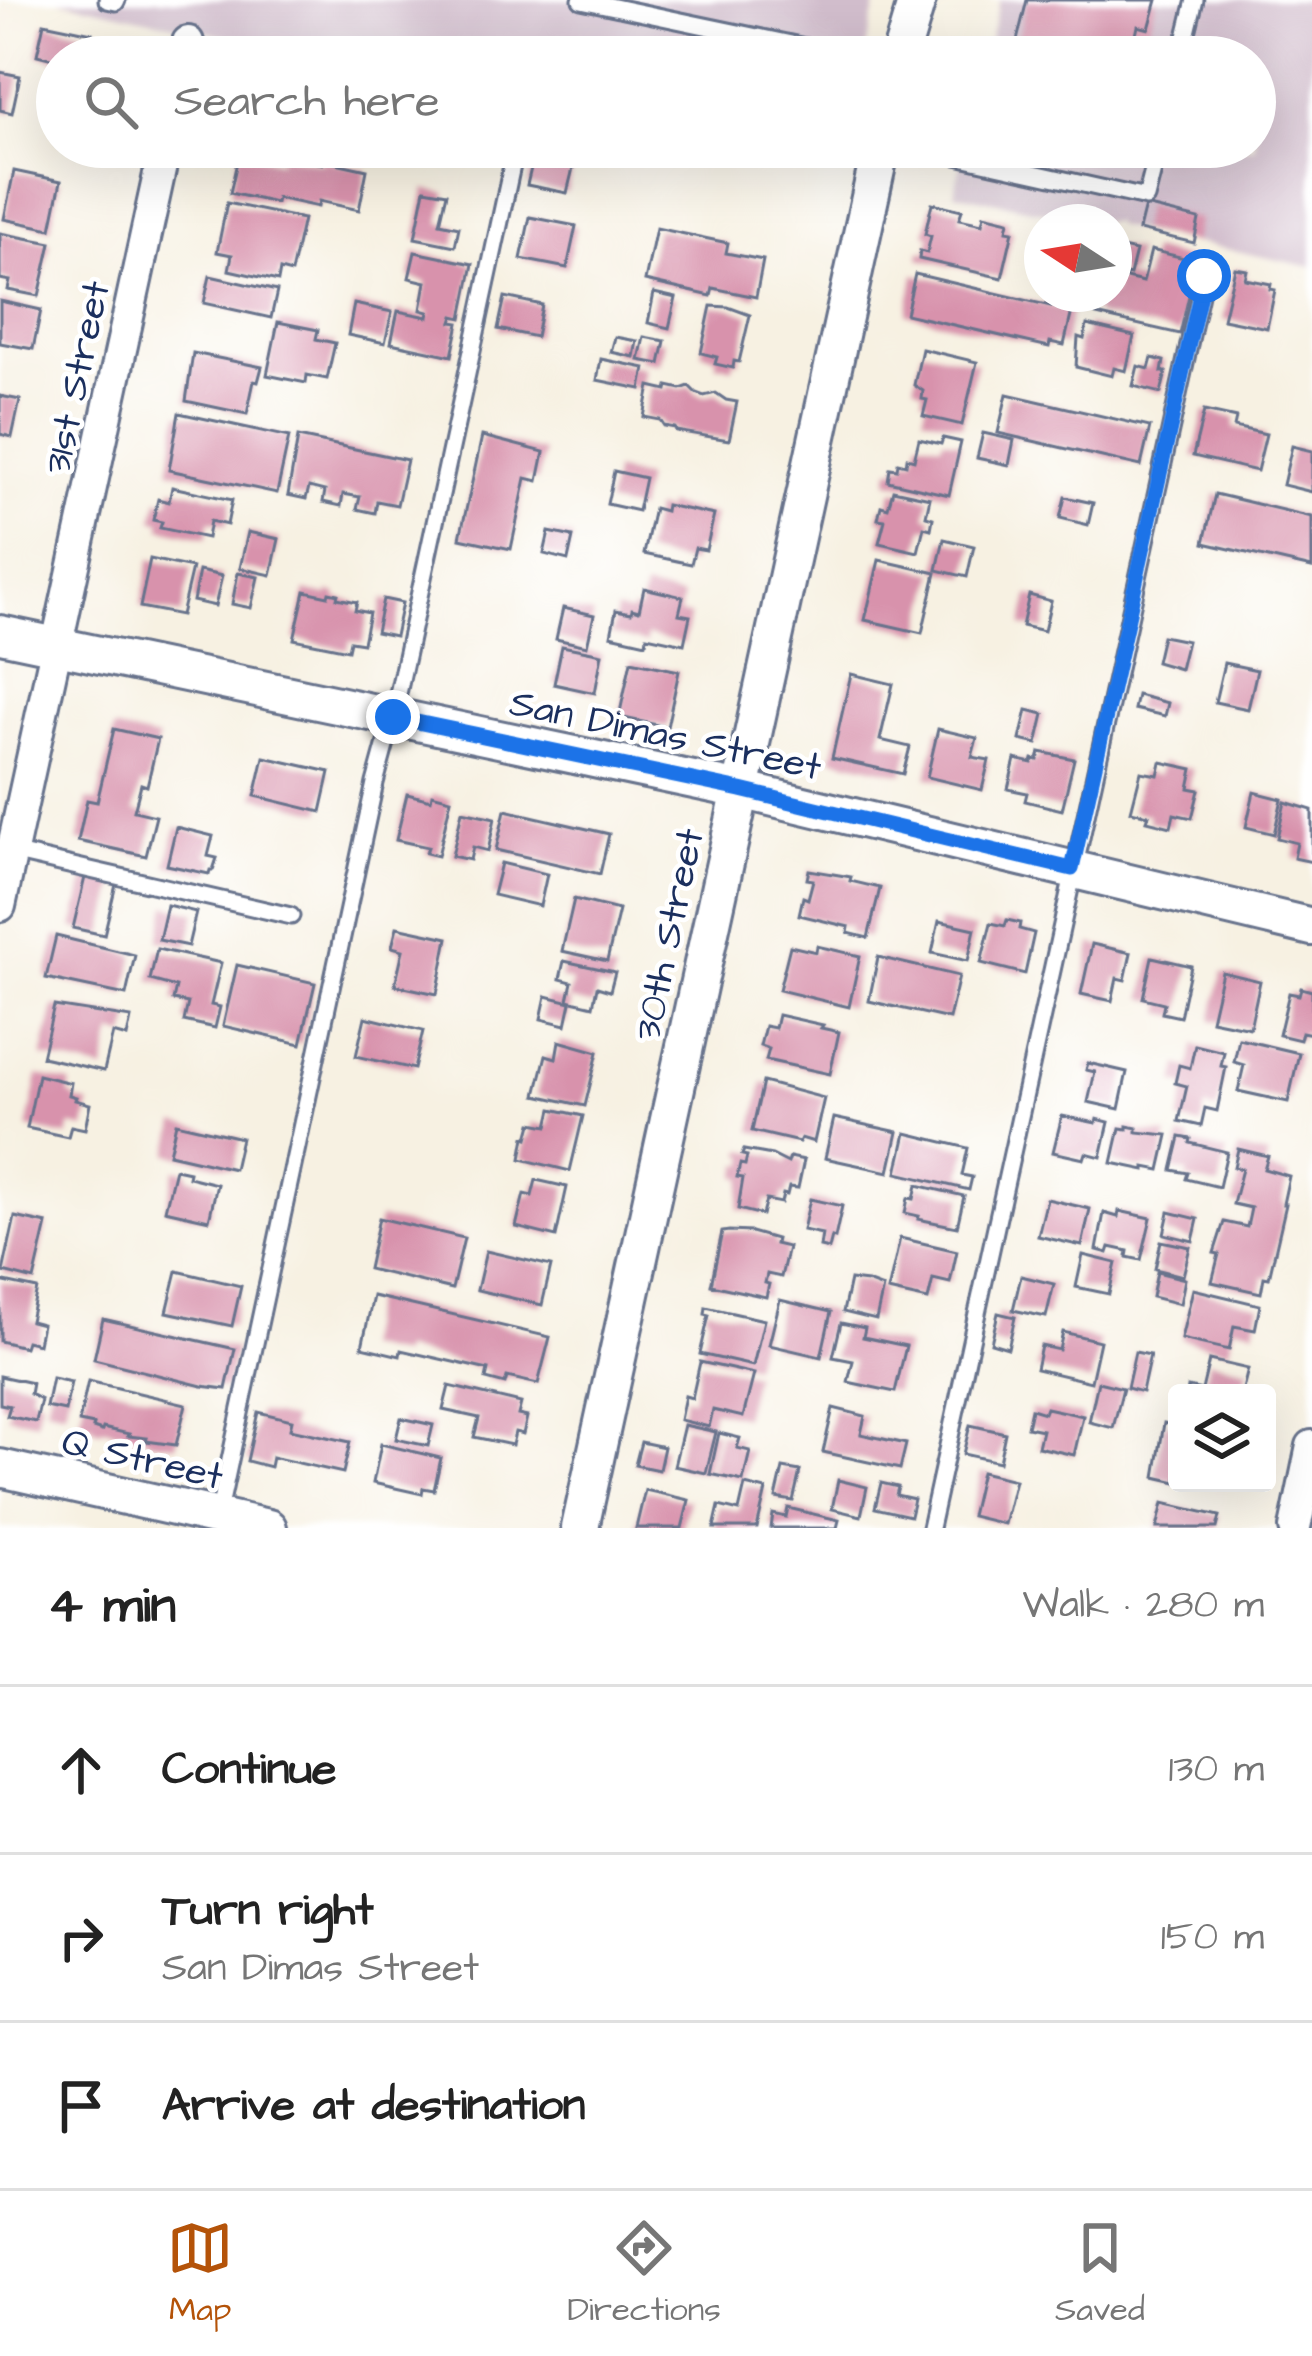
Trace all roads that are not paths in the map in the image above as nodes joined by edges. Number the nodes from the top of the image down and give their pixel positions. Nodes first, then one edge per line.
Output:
1 (106, 0) edge
2 (117, 0) edge
3 (581, 0) edge
4 (917, 0) edge
5 (1195, 0) edge
6 (753, 36) edge
7 (906, 36) edge
8 (1186, 36) edge
9 (160, 168) edge
10 (511, 168) edge
11 (875, 168) edge
12 (1011, 168) edge
13 (1154, 168) edge
14 (1204, 276) dead end
15 (0, 634) edge
16 (57, 646) junction
17 (393, 717) junction
18 (741, 790) junction
19 (12, 852) junction
20 (1072, 869) junction
21 (0, 905) edge
22 (291, 916) dead end
23 (1312, 927) edge
24 (1312, 1446) edge
25 (0, 1468) edge
26 (216, 1522) edge
27 (268, 1528) edge
28 (580, 1528) edge
29 (930, 1528) edge
30 (1295, 1528) edge

1 - 2 lane
3 - 6 lane
4 - 7 street
5 - 8 lane
9 - 16 street, 31st Street
10 - 17 lane
11 - 18 street, 30th Street
12 - 13 lane
14 - 20 lane
15 - 16 street, San Dimas Street
16 - 17 street, San Dimas Street
16 - 19 street, 31st Street
17 - 18 street, San Dimas Street
17 - 26 lane
18 - 20 street, San Dimas Street
18 - 28 street, 30th Street
19 - 21 street, 31st Street
19 - 22 lane
20 - 23 street, San Dimas Street
20 - 29 lane
24 - 30 street
25 - 26 street, Q Street
26 - 27 street, Q Street

